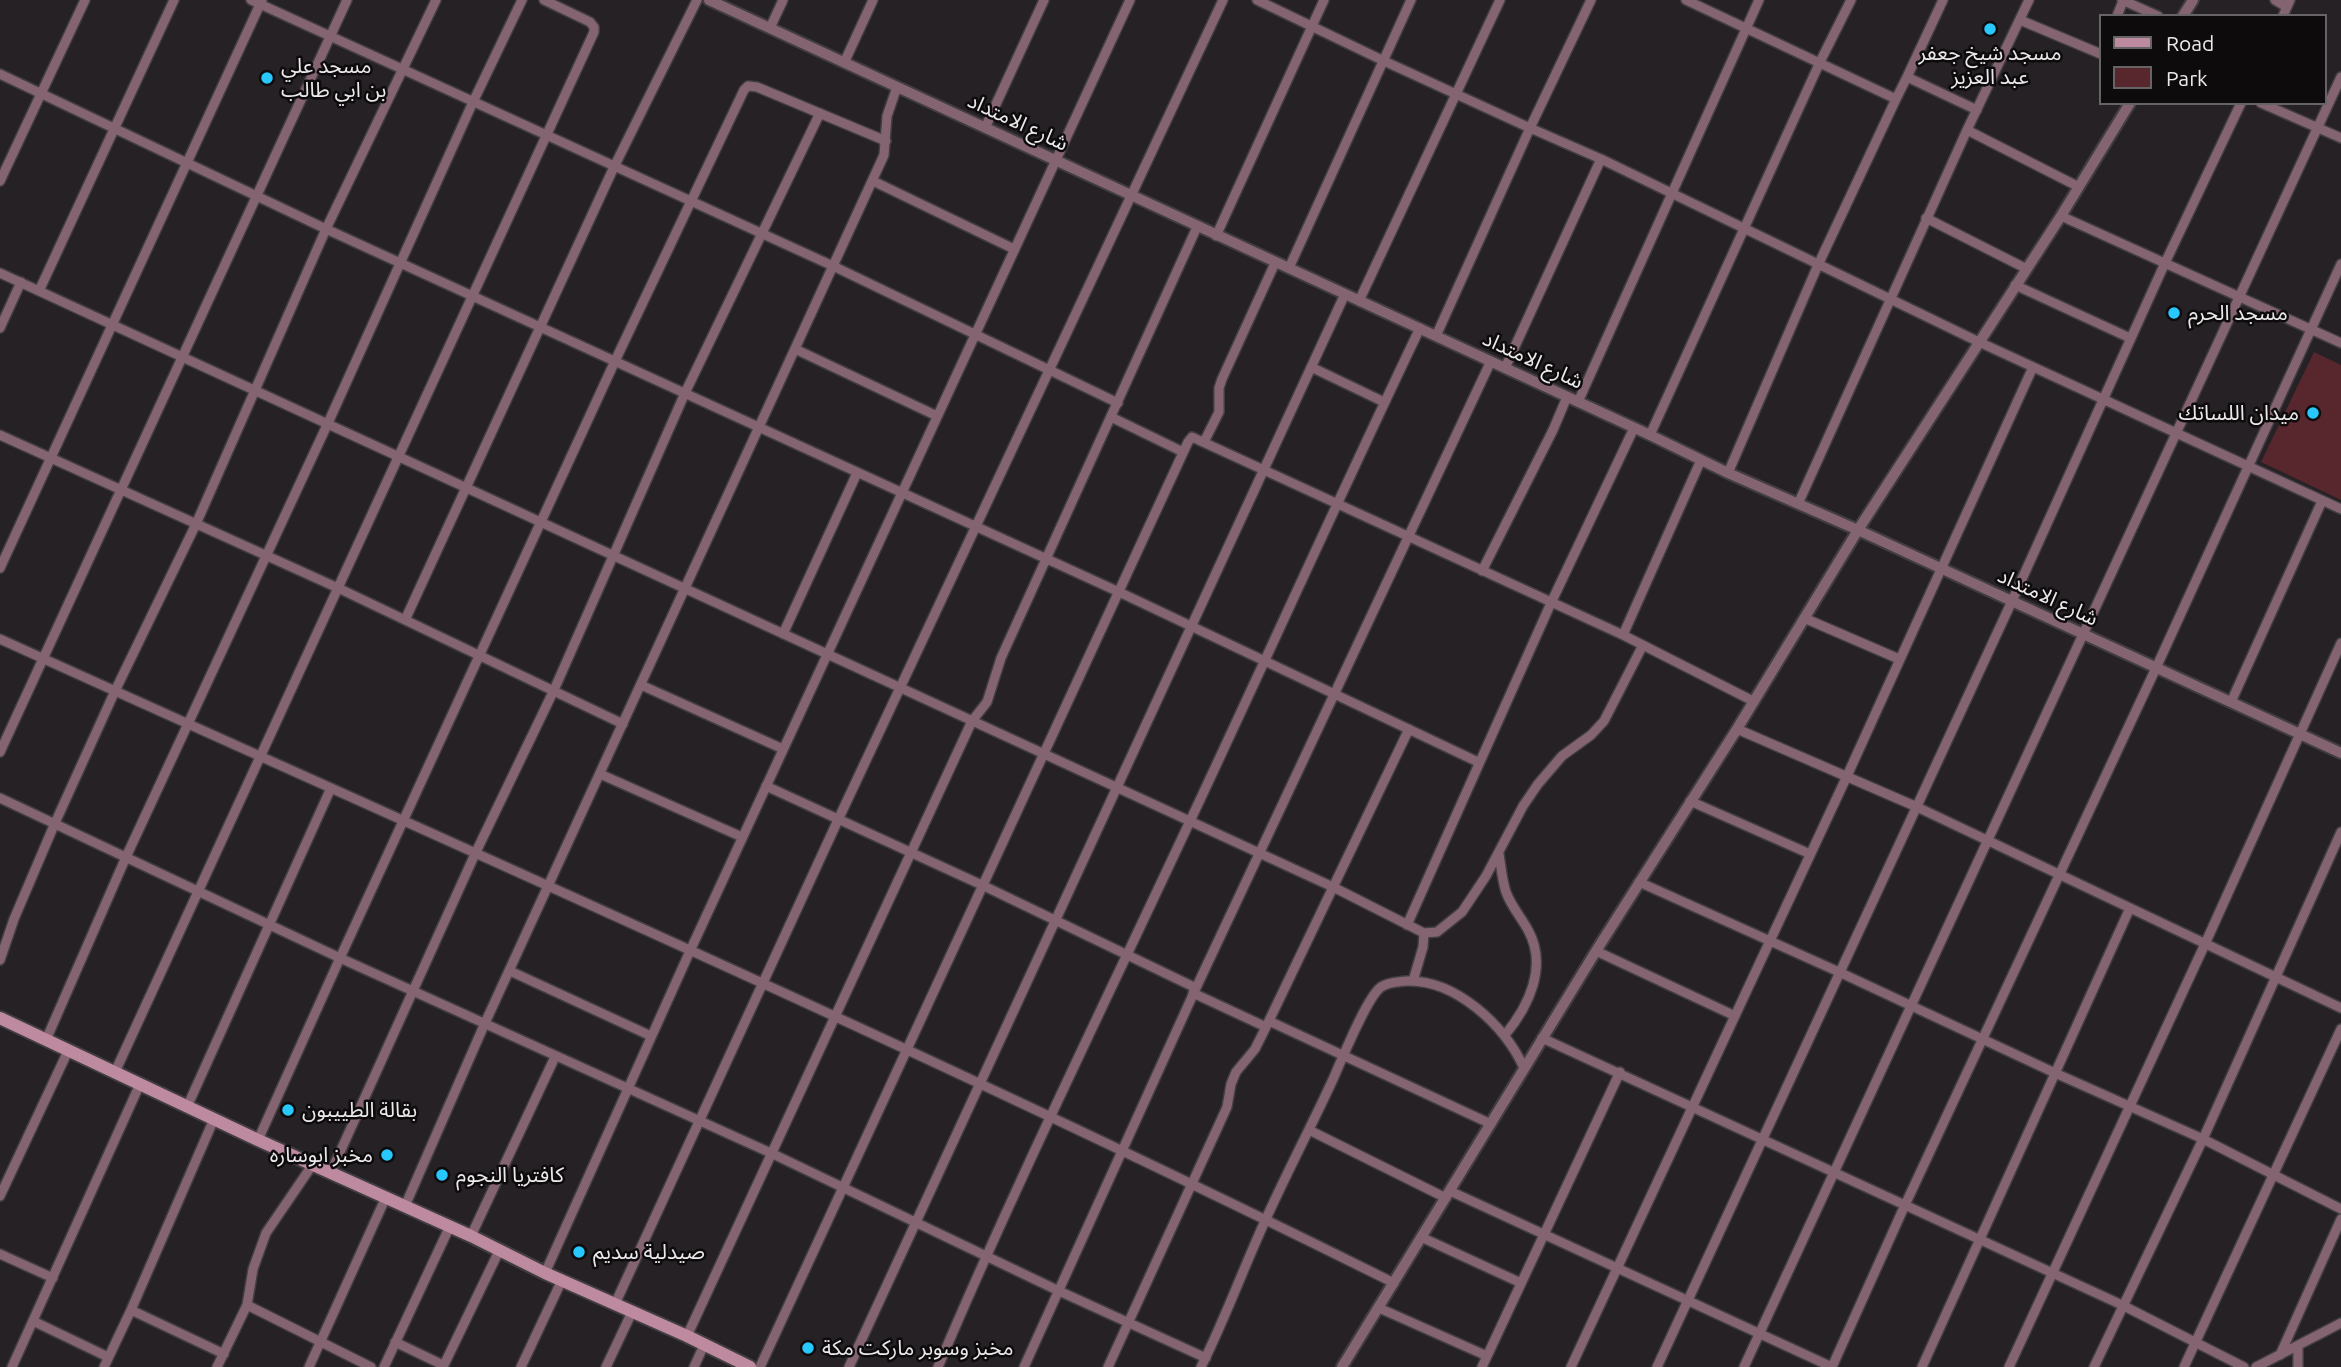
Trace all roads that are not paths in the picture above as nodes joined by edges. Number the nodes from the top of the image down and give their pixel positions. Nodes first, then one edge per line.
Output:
1 (86, 0) edge
2 (174, 0) edge
3 (347, 0) edge
4 (436, 0) edge
5 (522, 0) edge
6 (544, 0) edge
7 (696, 0) edge
8 (709, 0) edge
9 (783, 0) edge
10 (873, 0) edge
11 (1044, 0) edge
12 (1130, 0) edge
13 (1223, 0) edge
14 (1257, 0) edge
15 (1324, 0) edge
16 (1411, 0) edge
17 (1500, 0) edge
18 (1591, 0) edge
19 (1686, 0) edge
20 (1759, 0) edge
21 (1850, 0) edge
22 (1943, 0) edge
23 (2029, 0) edge
24 (2122, 0) edge
25 (2275, 0) edge
26 (258, 1) edge
27 (2287, 7) edge
28 (2154, 14) edge
29 (2020, 20) junction
30 (1312, 28) junction
31 (1746, 28) junction
32 (770, 29) junction
33 (330, 36) junction
34 (2100, 55) edge
35 (1384, 61) junction
36 (1820, 62) junction
37 (844, 63) junction
38 (403, 69) junction
39 (0, 74) edge
40 (1907, 77) junction
41 (2341, 77) edge
42 (897, 87) junction
43 (41, 94) junction
44 (1456, 94) junction
45 (1896, 99) junction
46 (473, 103) junction
47 (2129, 105) edge
48 (2240, 105) edge
49 (2266, 105) edge
50 (1977, 110) junction
51 (820, 113) junction
52 (2317, 127) junction
53 (985, 128) junction
54 (1530, 128) junction
55 (115, 129) junction
56 (1967, 130) junction
57 (546, 135) junction
58 (2341, 138) edge
59 (887, 141) junction
60 (1601, 159) junction
61 (1055, 161) junction
62 (188, 163) junction
63 (614, 167) junction
64 (0, 181) edge
65 (873, 181) junction
66 (2079, 187) junction
67 (1672, 194) junction
68 (256, 195) junction
69 (1132, 197) junction
70 (689, 202) junction
71 (2061, 216) junction
72 (1926, 218) junction
73 (1197, 227) junction
74 (1744, 228) junction
75 (326, 229) junction
76 (761, 235) junction
77 (1216, 236) junction
78 (1014, 250) junction
79 (400, 263) junction
80 (1275, 263) junction
81 (2165, 263) junction
82 (2341, 264) edge
83 (1818, 265) junction
84 (833, 266) junction
85 (1289, 268) junction
86 (2025, 268) junction
87 (0, 273) edge
88 (21, 282) junction
89 (2015, 285) junction
90 (39, 291) junction
91 (472, 295) junction
92 (1345, 295) junction
93 (2239, 296) junction
94 (1890, 299) junction
95 (1359, 301) junction
96 (112, 325) junction
97 (540, 327) junction
98 (0, 328) edge
99 (1420, 328) junction
100 (2311, 329) junction
101 (974, 333) junction
102 (1436, 336) junction
103 (2130, 338) junction
104 (1979, 342) junction
105 (2341, 342) edge
106 (795, 349) junction
107 (183, 357) junction
108 (615, 361) junction
109 (1491, 361) junction
110 (1311, 367) junction
111 (2033, 367) junction
112 (1506, 368) junction
113 (1051, 370) junction
114 (256, 390) junction
115 (685, 393) junction
116 (2103, 398) junction
117 (1573, 399) junction
118 (1118, 402) junction
119 (1384, 402) junction
120 (937, 416) junction
121 (1111, 417) junction
122 (328, 424) junction
123 (760, 428) junction
124 (1634, 428) junction
125 (2177, 433) junction
126 (0, 435) edge
127 (1650, 435) junction
128 (1204, 442) junction
129 (1184, 452) junction
130 (398, 457) junction
131 (51, 458) junction
132 (1701, 460) junction
133 (2248, 467) junction
134 (1262, 470) junction
135 (857, 473) junction
136 (1728, 473) junction
137 (467, 488) junction
138 (121, 491) junction
139 (901, 494) junction
140 (2322, 501) junction
141 (1336, 504) junction
142 (1798, 504) junction
143 (2341, 509) edge
144 (541, 522) junction
145 (196, 524) junction
146 (976, 527) junction
147 (1858, 530) junction
148 (1409, 536) junction
149 (266, 556) junction
150 (613, 556) junction
151 (1046, 559) junction
152 (0, 568) edge
153 (1940, 568) junction
154 (1482, 571) junction
155 (338, 588) junction
156 (685, 589) junction
157 (1119, 592) junction
158 (2012, 601) junction
159 (1551, 603) junction
160 (1804, 618) junction
161 (405, 620) junction
162 (1191, 627) junction
163 (783, 634) junction
164 (1623, 635) junction
165 (2084, 635) junction
166 (0, 639) edge
167 (2341, 643) edge
168 (1643, 645) junction
169 (827, 654) junction
170 (479, 655) junction
171 (44, 659) junction
172 (1899, 659) junction
173 (1265, 662) junction
174 (2156, 668) junction
175 (641, 685) junction
176 (900, 688) junction
177 (115, 691) junction
178 (554, 691) junction
179 (1335, 694) junction
180 (1753, 701) junction
181 (2231, 702) junction
182 (972, 721) junction
183 (187, 723) junction
184 (623, 724) junction
185 (1409, 729) junction
186 (1737, 729) junction
187 (2300, 735) junction
188 (783, 748) junction
189 (0, 752) edge
190 (2341, 753) edge
191 (1044, 755) junction
192 (260, 757) junction
193 (1478, 762) junction
194 (600, 774) junction
195 (1847, 776) junction
196 (766, 786) junction
197 (331, 788) junction
198 (1116, 788) junction
199 (0, 798) edge
200 (1690, 801) junction
201 (1917, 807) junction
202 (838, 820) junction
203 (402, 821) junction
204 (1190, 822) junction
205 (54, 823) junction
206 (2341, 832) edge
207 (742, 837) junction
208 (1988, 840) junction
209 (911, 853) junction
210 (1258, 853) junction
211 (474, 854) junction
212 (1499, 854) junction
213 (1810, 855) junction
214 (126, 856) junction
215 (2059, 874) junction
216 (1639, 882) junction
217 (984, 886) junction
218 (548, 887) junction
219 (1333, 887) junction
220 (198, 890) junction
221 (2130, 908) junction
222 (1055, 921) junction
223 (269, 925) junction
224 (1407, 925) junction
225 (1424, 933) junction
226 (1770, 940) junction
227 (2205, 944) junction
228 (690, 951) junction
229 (1596, 951) junction
230 (1126, 954) junction
231 (340, 958) junction
232 (0, 960) edge
233 (509, 971) junction
234 (1839, 972) junction
235 (2276, 977) junction
236 (1413, 981) junction
237 (762, 984) junction
238 (1194, 990) junction
239 (412, 991) junction
240 (1911, 1005) junction
241 (2341, 1008) edge
242 (1733, 1015) junction
243 (836, 1017) junction
244 (0, 1018) edge
245 (485, 1023) junction
246 (1268, 1024) junction
247 (2341, 1029) edge
248 (1505, 1035) junction
249 (651, 1036) junction
250 (1542, 1038) junction
251 (1982, 1039) junction
252 (46, 1040) junction
253 (68, 1051) junction
254 (906, 1051) junction
255 (1344, 1056) junction
256 (555, 1057) junction
257 (1524, 1068) junction
258 (115, 1072) junction
259 (1620, 1072) junction
260 (2055, 1073) junction
261 (140, 1084) junction
262 (980, 1084) junction
263 (627, 1088) junction
264 (1691, 1105) junction
265 (187, 1107) junction
266 (2128, 1107) junction
267 (1049, 1116) junction
268 (214, 1119) junction
269 (700, 1121) junction
270 (1491, 1124) junction
271 (1310, 1130) junction
272 (1762, 1139) junction
273 (2203, 1139) junction
274 (258, 1140) junction
275 (1121, 1150) junction
276 (773, 1154) junction
277 (313, 1164) junction
278 (331, 1172) junction
279 (1833, 1172) junction
280 (2273, 1174) junction
281 (1192, 1184) junction
282 (844, 1189) junction
283 (1448, 1194) junction
284 (0, 1196) edge
285 (386, 1197) junction
286 (1905, 1205) junction
287 (405, 1206) junction
288 (2341, 1209) edge
289 (1266, 1219) junction
290 (2341, 1219) edge
291 (916, 1222) junction
292 (450, 1226) junction
293 (1544, 1234) junction
294 (471, 1236) junction
295 (1421, 1237) junction
296 (1980, 1240) junction
297 (500, 1250) junction
298 (0, 1254) edge
299 (986, 1255) junction
300 (1616, 1268) junction
301 (545, 1273) junction
302 (2051, 1273) junction
303 (52, 1278) junction
304 (562, 1280) junction
305 (1394, 1283) junction
306 (1521, 1283) junction
307 (1059, 1291) junction
308 (1687, 1300) junction
309 (615, 1304) junction
310 (247, 1305) junction
311 (2122, 1305) junction
312 (1379, 1308) junction
313 (131, 1310) junction
314 (632, 1312) junction
315 (33, 1321) junction
316 (1128, 1323) junction
317 (2341, 1323) edge
318 (1759, 1334) junction
319 (687, 1336) junction
320 (321, 1340) junction
321 (395, 1342) junction
322 (2196, 1342) junction
323 (704, 1345) junction
324 (2298, 1346) junction
325 (224, 1354) junction
326 (2280, 1355) junction
327 (1487, 1356) junction
328 (108, 1357) junction
329 (1204, 1362) edge
330 (443, 1366) edge
331 (12, 1367) edge
332 (104, 1367) edge
333 (217, 1367) edge
334 (309, 1367) edge
335 (371, 1367) edge
336 (384, 1367) edge
337 (521, 1367) edge
338 (606, 1367) edge
339 (694, 1367) edge
340 (750, 1367) edge
341 (761, 1367) edge
342 (849, 1367) edge
343 (938, 1367) edge
344 (1024, 1367) edge
345 (1108, 1367) edge
346 (1342, 1367) edge
347 (1482, 1367) edge
348 (1571, 1367) edge
349 (1657, 1367) edge
350 (1744, 1367) edge
351 (1832, 1367) edge
352 (1922, 1367) edge
353 (2009, 1367) edge
354 (2094, 1367) edge
355 (2184, 1367) edge
356 (2244, 1367) edge
357 (2256, 1367) edge
358 (2298, 1367) edge

1 - 43 street
2 - 55 street
3 - 33 street
4 - 38 street
5 - 46 street
6 - 57 street
7 - 63 street
8 - 32 street, شارع الامتداد
9 - 32 street
10 - 37 street
11 - 53 street
12 - 61 street
13 - 69 street
14 - 30 street
15 - 30 street
16 - 35 street
17 - 44 street
18 - 54 street
19 - 31 street
20 - 31 street
21 - 36 street
22 - 40 street
23 - 29 street
24 - 28 street
25 - 27 street
26 - 33 street
26 - 62 street
29 - 34 street
29 - 50 street
30 - 35 street
30 - 77 street
31 - 36 street
31 - 67 street
32 - 37 street, شارع الامتداد
33 - 38 street
33 - 68 street
35 - 44 street
35 - 85 street
36 - 45 street
36 - 74 street
37 - 42 street, شارع الامتداد
38 - 46 street
38 - 75 street
39 - 43 street
40 - 45 street
40 - 50 street
41 - 52 street
42 - 53 street, شارع الامتداد
42 - 59 street
43 - 55 street
43 - 64 street
44 - 54 street
44 - 95 street
45 - 83 street
46 - 57 street
46 - 79 street
47 - 66 street
48 - 81 street
49 - 52 street
50 - 56 street
51 - 59 street
51 - 70 street
51 - 76 street
52 - 58 street
52 - 93 street
53 - 61 street, شارع الامتداد
54 - 60 street
54 - 102 street
55 - 62 street
55 - 90 street
56 - 66 street
56 - 72 street
57 - 63 street
57 - 91 street
59 - 65 street
60 - 67 street
60 - 112 street
61 - 69 street, شارع الامتداد
61 - 78 street
62 - 68 street
62 - 96 street
63 - 70 street
63 - 97 street
65 - 78 street
65 - 84 street
66 - 71 street
67 - 74 street
67 - 117 street
68 - 75 street
68 - 107 street
69 - 73 street, شارع الامتداد
69 - 113 street
70 - 76 street
70 - 108 street
71 - 81 street
71 - 86 street
72 - 86 street
72 - 94 street
73 - 77 street, شارع الامتداد
73 - 118 street
74 - 83 street
74 - 127 street
75 - 79 street
75 - 114 street
76 - 84 street
76 - 115 street
77 - 80 street, شارع الامتداد
78 - 101 street
79 - 91 street
79 - 122 street
80 - 85 street, شارع الامتداد
80 - 128 street
81 - 93 street
81 - 103 street
82 - 100 street
83 - 94 street
83 - 136 street
84 - 101 street
84 - 106 street
85 - 92 street, شارع الامتداد
86 - 89 street
87 - 88 street
88 - 90 street
88 - 98 street
89 - 103 street
89 - 104 street
90 - 96 street
91 - 97 street
91 - 130 street
92 - 95 street, شارع الامتداد
92 - 110 street
93 - 100 street
93 - 125 street
94 - 104 street
94 - 142 street
95 - 99 street, شارع الامتداد
96 - 107 street
96 - 131 street
97 - 108 street
97 - 137 street
99 - 102 street, شارع الامتداد
99 - 119 street
100 - 105 street
100 - 133 street
101 - 113 street
101 - 120 street
102 - 109 street, شارع الامتداد
103 - 116 street
104 - 111 street
104 - 147 street
106 - 120 street
106 - 123 street
107 - 114 street
107 - 138 street
108 - 115 street
108 - 144 street
109 - 112 street, شارع الامتداد
109 - 148 street
110 - 119 street
110 - 134 street
111 - 116 street
111 - 153 street
112 - 117 street, شارع الامتداد
113 - 118 street
113 - 146 street
114 - 122 street
114 - 145 street
115 - 123 street
115 - 150 street
116 - 125 street
116 - 158 street
117 - 124 street, شارع الامتداد
117 - 154 street
118 - 121 street
119 - 141 street
120 - 139 street
121 - 129 street
121 - 151 street
122 - 130 street
122 - 149 street
123 - 135 street
123 - 156 street
124 - 127 street, شارع الامتداد
124 - 159 street
125 - 133 street
125 - 165 street
126 - 131 street
127 - 132 street, شارع الامتداد
128 - 129 street
128 - 134 street
129 - 157 street
130 - 137 street
130 - 155 street
131 - 138 street
131 - 152 street
132 - 136 street, شارع الامتداد
132 - 164 street
133 - 140 street
133 - 174 street
134 - 141 street
134 - 162 street
135 - 139 street
135 - 163 street
136 - 142 street, شارع الامتداد
137 - 144 street
137 - 161 street
138 - 145 street
138 - 171 street
139 - 146 street
139 - 169 street
140 - 143 street
140 - 181 street
141 - 148 street
141 - 173 street
142 - 147 street, شارع الامتداد
144 - 150 street
144 - 170 street
145 - 149 street
145 - 177 street
146 - 151 street
146 - 176 street
147 - 153 street, شارع الامتداد
147 - 160 street
148 - 154 street
148 - 179 street
149 - 155 street
149 - 183 street
150 - 156 street
150 - 178 street
151 - 157 street
151 - 182 street
153 - 158 street, شارع الامتداد
153 - 172 street
154 - 159 street
155 - 161 street
155 - 192 street
156 - 163 street
156 - 175 street
157 - 162 street
157 - 191 street
158 - 165 street, شارع الامتداد
158 - 201 street
159 - 164 street
159 - 193 street
160 - 172 street
160 - 180 street
161 - 170 street
162 - 173 street
162 - 198 street
163 - 169 street
164 - 168 street
165 - 174 street, شارع الامتداد
165 - 208 street
166 - 171 street
167 - 187 street
168 - 180 street
168 - 212 street
169 - 176 street
169 - 188 street
170 - 178 street
170 - 203 street
171 - 177 street
171 - 189 street
172 - 195 street
173 - 179 street
173 - 204 street
174 - 181 street, شارع الامتداد
174 - 215 street
175 - 184 street
175 - 188 street
176 - 182 street
176 - 202 street
177 - 183 street
177 - 205 street
178 - 184 street
178 - 211 street
179 - 185 street
179 - 210 street
180 - 186 street
181 - 187 street, شارع الامتداد
182 - 191 street
182 - 209 street
183 - 192 street
183 - 214 street
184 - 194 street
185 - 193 street
185 - 219 street
186 - 195 street
186 - 200 street
187 - 190 street, شارع الامتداد
187 - 227 street
188 - 196 street
191 - 198 street
191 - 217 street
192 - 197 street
192 - 220 street
193 - 224 street
194 - 207 street
194 - 218 street
195 - 201 street
195 - 213 street
196 - 202 street
196 - 207 street
197 - 203 street
197 - 223 street
198 - 204 street
198 - 222 street
199 - 205 street
200 - 213 street
200 - 216 street
201 - 208 street
201 - 234 street
202 - 209 street
202 - 237 street
203 - 211 street
203 - 231 street
204 - 210 street
204 - 230 street
205 - 214 street
205 - 232 street
206 - 235 street
207 - 228 street
208 - 215 street
208 - 240 street
209 - 217 street
209 - 243 street
210 - 219 street
210 - 238 street
211 - 218 street
211 - 239 street
212 - 225 street
212 - 248 street
213 - 226 street
214 - 220 street
214 - 252 street
215 - 221 street
215 - 251 street
216 - 226 street
216 - 229 street
217 - 222 street
217 - 254 street
218 - 228 street
218 - 233 street
219 - 224 street
219 - 246 street
220 - 223 street
220 - 258 street
221 - 227 street
221 - 260 street
222 - 230 street
222 - 262 street
223 - 231 street
223 - 265 street
224 - 225 street
225 - 236 street
226 - 234 street
226 - 242 street
227 - 235 street
227 - 266 street
228 - 237 street
228 - 249 street
229 - 242 street
229 - 250 street
230 - 238 street
230 - 267 street
231 - 239 street
231 - 274 street
233 - 245 street
233 - 249 street
234 - 240 street
234 - 272 street
235 - 241 street
235 - 273 street
236 - 248 street
236 - 255 street
237 - 243 street
237 - 269 street
238 - 246 street
238 - 275 street
239 - 245 street
239 - 278 street
240 - 251 street
240 - 279 street
242 - 264 street
243 - 254 street
243 - 276 street
244 - 252 main road
245 - 256 street
245 - 287 street
246 - 255 street
246 - 281 street
247 - 280 street
248 - 257 street
249 - 263 street
250 - 257 street
250 - 259 street
251 - 260 street
251 - 286 street
252 - 253 main road
253 - 258 main road
253 - 284 street
254 - 262 street
254 - 282 street
255 - 270 street
255 - 271 street
256 - 263 street
256 - 294 street
257 - 270 street
258 - 261 main road
259 - 264 street
259 - 293 street
260 - 266 street
260 - 296 street
261 - 265 main road
261 - 303 street
262 - 267 street
262 - 291 street
263 - 269 street
263 - 301 street
264 - 272 street
264 - 300 street
265 - 268 main road
266 - 273 street
266 - 302 street
267 - 275 street
267 - 299 street
268 - 274 main road
268 - 313 street
269 - 276 street
269 - 309 street
270 - 283 street
271 - 283 street
271 - 289 street
272 - 279 street
272 - 308 street
273 - 280 street
273 - 311 street
274 - 277 main road
275 - 281 street
275 - 307 street
276 - 282 street
276 - 319 street
277 - 278 main road
277 - 310 street
278 - 285 main road
279 - 286 street
279 - 318 street
280 - 288 street
280 - 322 street
281 - 289 street
281 - 316 street
282 - 291 street
282 - 341 street
283 - 293 street
283 - 295 street
285 - 287 main road
285 - 320 street
286 - 296 street
286 - 351 street
287 - 292 main road
289 - 305 street
289 - 329 street
290 - 326 street
291 - 299 street
291 - 342 street
292 - 294 main road
292 - 321 street
293 - 300 street
293 - 306 street
294 - 297 main road
295 - 305 street
295 - 306 street
296 - 302 street
296 - 352 street
297 - 301 main road
297 - 330 street
298 - 303 street
299 - 307 street
299 - 343 street
300 - 308 street
300 - 348 street
301 - 304 main road
302 - 311 street
302 - 353 street
303 - 315 street
304 - 309 main road
304 - 337 street
305 - 312 street
306 - 327 street
307 - 316 street
307 - 344 street
308 - 318 street
308 - 349 street
309 - 314 main road
310 - 320 street
310 - 325 street
311 - 322 street
311 - 354 street
312 - 327 street
312 - 346 street
313 - 325 street
313 - 328 street
314 - 319 main road
314 - 338 street
315 - 328 street
315 - 331 street
316 - 329 street
316 - 345 street
317 - 324 street
318 - 350 street
318 - 351 street
319 - 323 main road
320 - 334 street
320 - 335 street
321 - 330 street
321 - 336 street
322 - 355 street
322 - 356 street
323 - 339 street
323 - 340 main road
324 - 326 street
324 - 358 street
325 - 333 street
326 - 357 street
327 - 347 street
328 - 332 street

